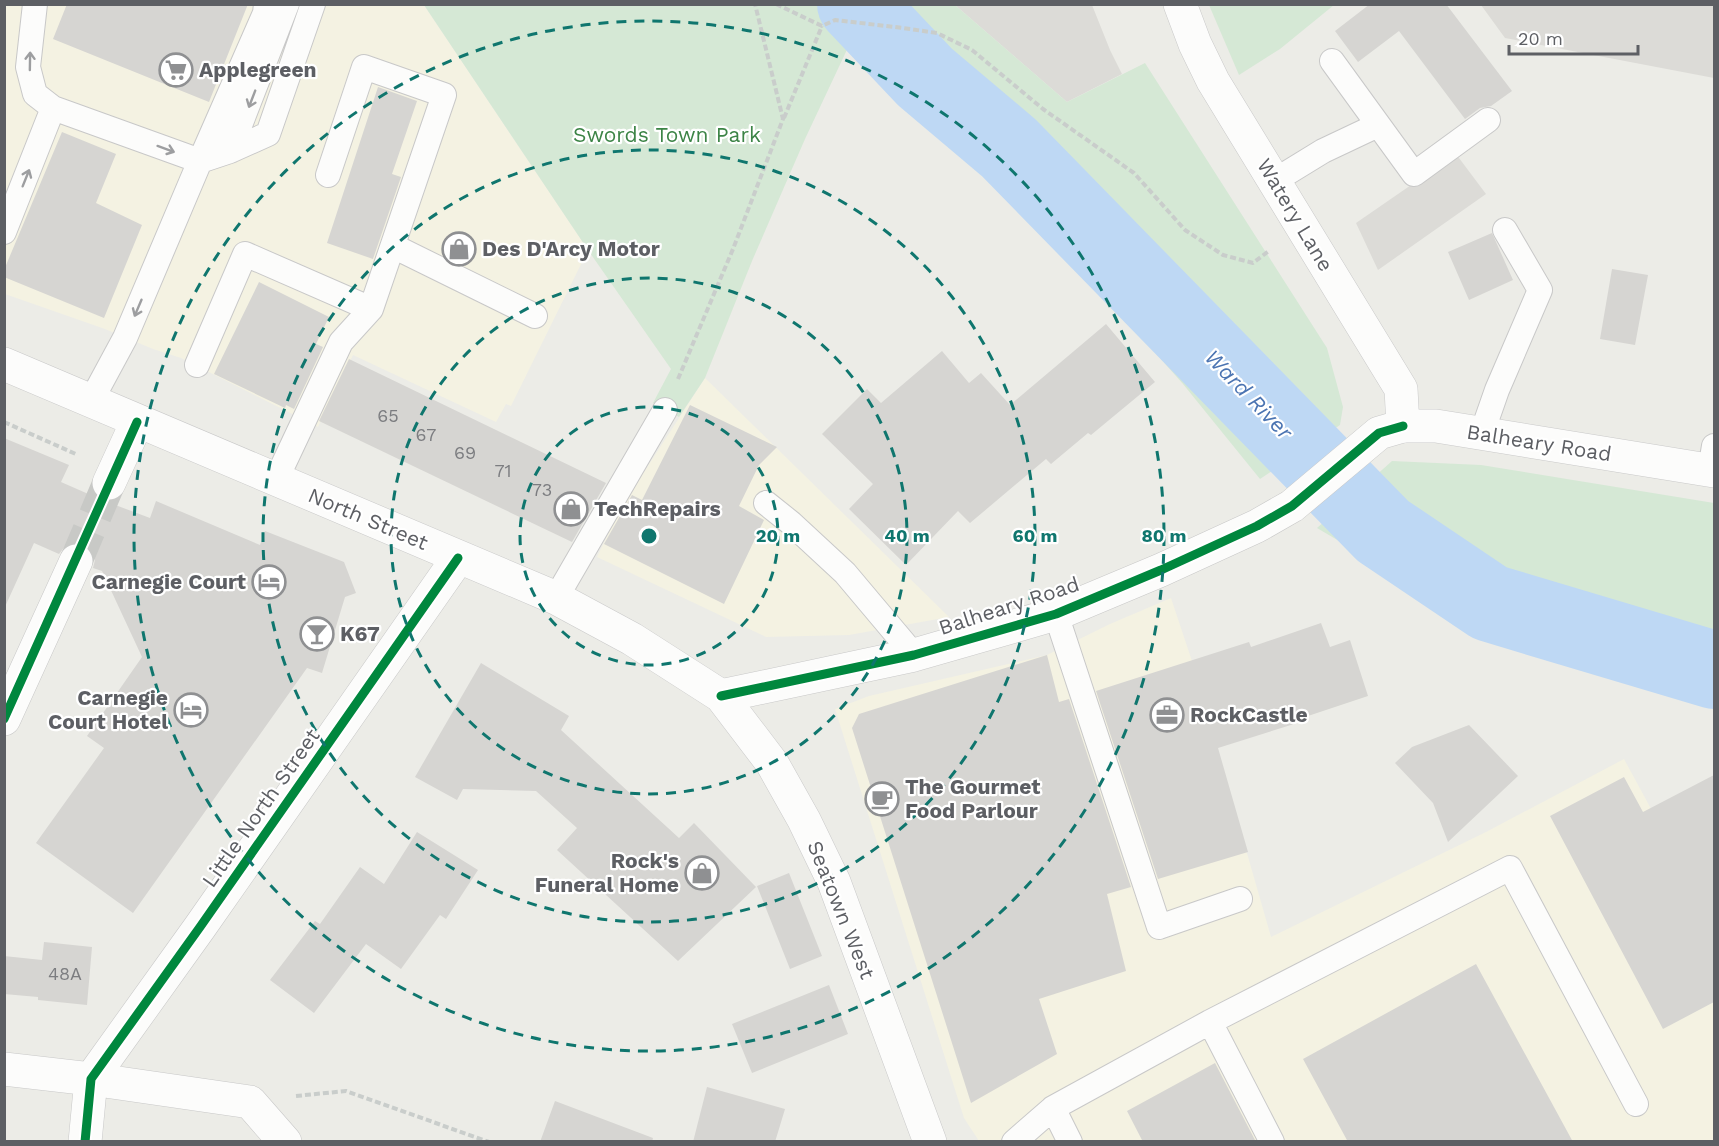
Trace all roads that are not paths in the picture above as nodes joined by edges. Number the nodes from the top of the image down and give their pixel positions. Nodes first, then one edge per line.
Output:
1 (35, 4) edge
2 (266, 4) edge
3 (287, 4) edge
4 (313, 4) edge
5 (1179, 4) edge
6 (1332, 61) dead end
7 (54, 108) junction
8 (1488, 120) dead end
9 (1378, 125) junction
10 (230, 151) junction
11 (200, 161) junction
12 (328, 175) dead end
13 (1274, 181) junction
14 (1504, 230) dead end
15 (4, 232) edge
16 (393, 246) junction
17 (371, 309) junction
18 (535, 316) dead end
19 (4, 364) edge
20 (197, 365) dead end
21 (91, 401) junction
22 (665, 410) road end
23 (137, 422) junction
24 (1403, 426) junction
25 (1482, 433) junction
26 (1713, 462) edge
27 (112, 477) tunnel mouth
28 (276, 480) junction
29 (766, 503) dead end
30 (458, 558) junction
31 (76, 561) tunnel mouth
32 (556, 598) junction
33 (1056, 614) junction
34 (914, 655) junction
35 (722, 696) junction
36 (4, 719) edge
37 (1240, 899) dead end
38 (1210, 1022) junction
39 (4, 1069) edge
40 (91, 1079) junction
41 (1636, 1104) dead end
42 (1053, 1108) junction
43 (85, 1142) edge
44 (285, 1142) edge
45 (930, 1142) edge
46 (1014, 1142) edge
47 (1070, 1142) edge
48 (1272, 1142) edge

7 -> 1 lane
2 - 11 lane
3 -> 10 lane
4 - 10 lane
5 - 13 main road, Watery Lane
6 - 9 lane
7 -> 11 lane
15 -> 7 lane
8 - 9 lane
9 - 13 lane
10 - 11 lane
11 -> 21 lane
12 - 16 lane
13 - 24 main road, Watery Lane
14 - 25 lane
16 - 17 lane
16 - 18 lane
17 - 20 lane
17 - 28 lane
19 - 21 main road, North Street
21 - 23 main road, North Street
22 - 32 lane
23 - 27 main road
23 - 28 main road, North Street
24 - 25 main road, Balheary Road
24 - 33 main road, Balheary Road
25 - 26 main road, Balheary Road
28 - 30 main road, North Street
29 - 34 lane
30 - 32 main road, North Street
30 - 40 main road, Little North Street
31 - 36 main road
32 - 35 main road, North Street
33 - 34 main road, Balheary Road
33 - 37 lane
34 - 35 main road, Balheary Road
35 - 45 main road, Seatown West
38 - 41 lane
38 - 42 lane
38 - 48 lane
39 - 40 main road
40 - 43 main road
40 - 44 main road
42 - 46 lane
42 - 47 lane

